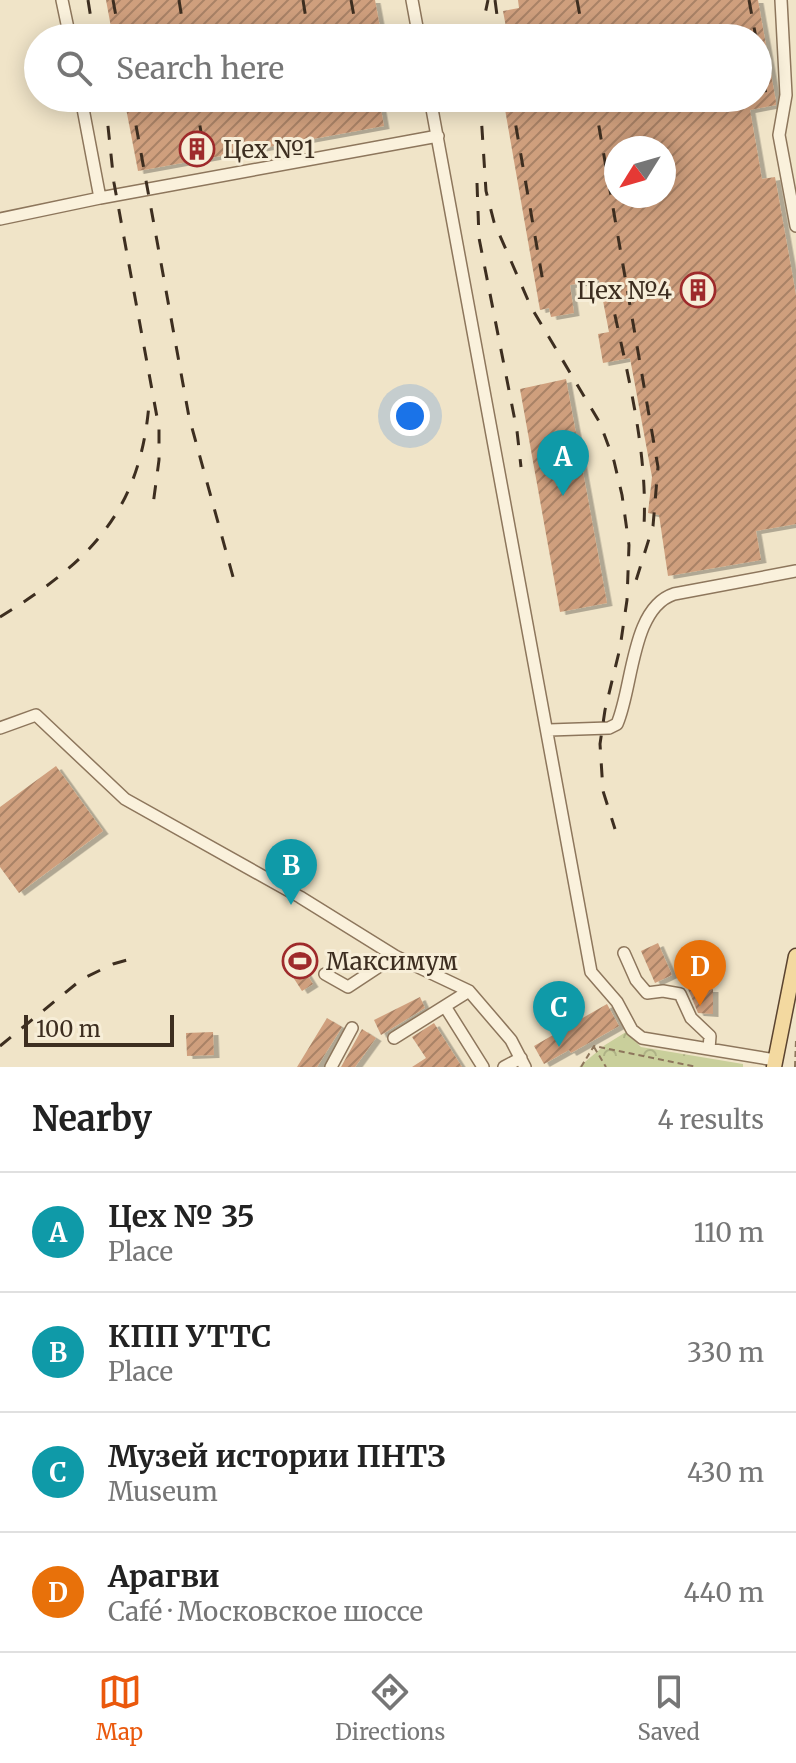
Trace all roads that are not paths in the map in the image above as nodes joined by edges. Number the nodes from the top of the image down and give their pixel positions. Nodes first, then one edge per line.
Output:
1 (62, 0) edge
2 (412, 0) edge
3 (781, 0) edge
4 (67, 24) edge
5 (416, 24) edge
6 (84, 112) edge
7 (433, 112) edge
8 (438, 136) junction
9 (100, 198) junction
10 (0, 219) edge
11 (796, 226) edge
12 (796, 571) edge
13 (0, 728) edge
14 (549, 730) junction
15 (624, 953) dead end
16 (395, 956) junction
17 (796, 956) edge
18 (325, 974) dead end
19 (469, 991) junction
20 (792, 1000) edge
21 (446, 1008) junction
22 (352, 1028) dead end
23 (394, 1038) dead end
24 (709, 1049) junction
25 (523, 1063) edge
26 (775, 1064) edge
27 (331, 1067) edge
28 (483, 1067) edge
29 (504, 1067) edge

1 - 4 lane
2 - 5 lane
3 - 11 lane
6 - 9 lane
7 - 8 lane
8 - 9 lane
8 - 14 lane
9 - 10 lane
12 - 14 lane
13 - 16 lane
14 - 24 lane
15 - 24 lane
16 - 18 lane
16 - 19 lane
17 - 20 main road
19 - 21 lane
19 - 25 lane
20 - 26 main road
21 - 23 lane
21 - 28 lane
22 - 27 lane
24 - 26 lane
25 - 29 lane

